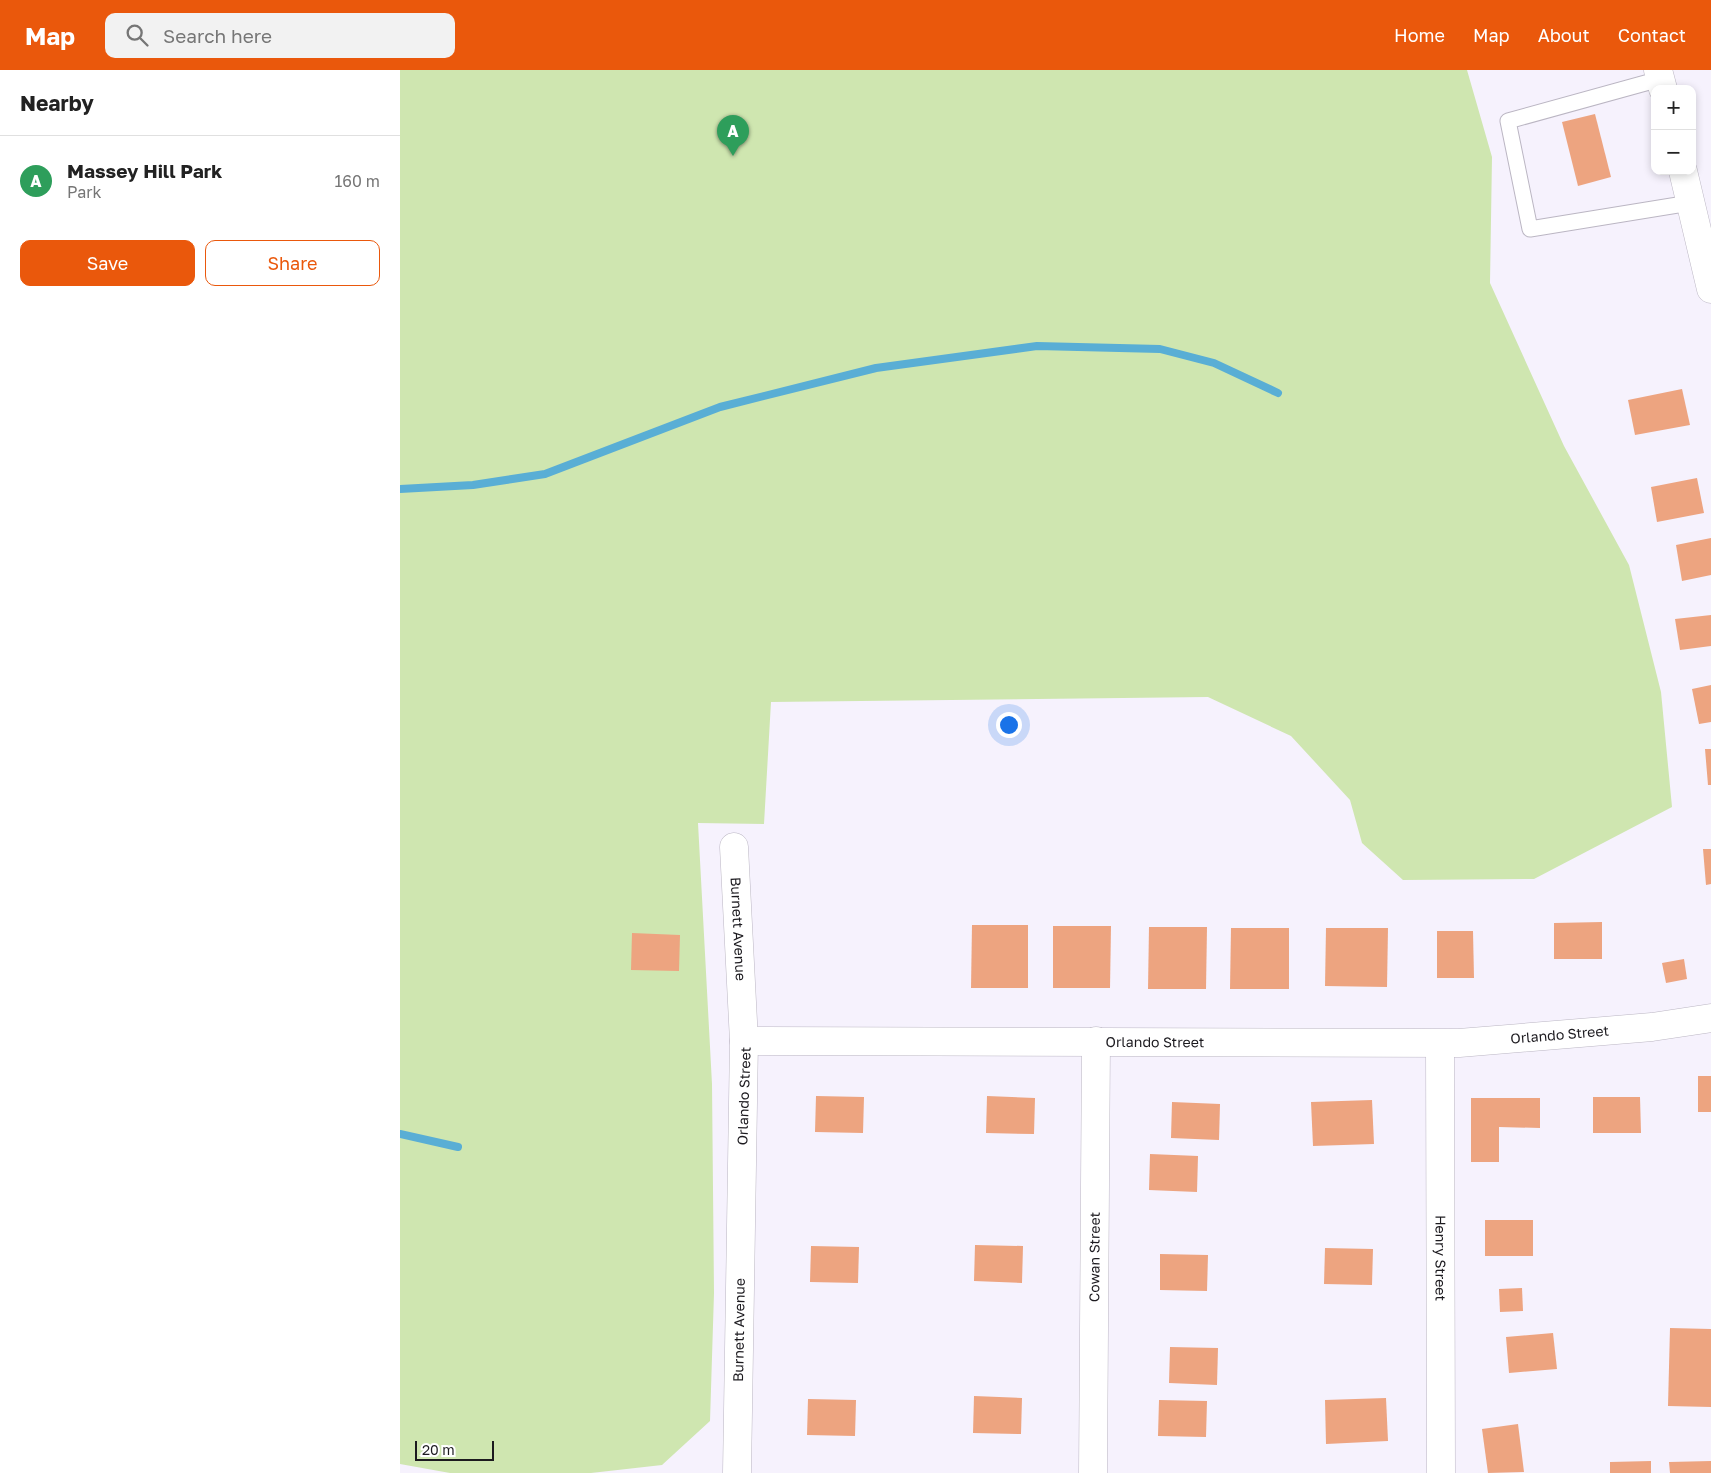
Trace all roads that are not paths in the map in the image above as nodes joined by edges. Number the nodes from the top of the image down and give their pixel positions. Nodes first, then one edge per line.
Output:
1 (1660, 79) edge
2 (1683, 175) edge
3 (1690, 203) junction
4 (1711, 289) edge
5 (734, 847) dead end
6 (1711, 1018) edge
7 (744, 1041) junction
8 (1096, 1041) junction
9 (1440, 1044) junction
10 (742, 1187) joint
11 (737, 1473) edge
12 (1093, 1473) edge
13 (1441, 1473) edge

1 - 3 lane
2 - 3 street
3 - 4 street
5 - 7 street, Burnett Avenue
6 - 9 street, Orlando Street
7 - 8 street, Orlando Street
7 - 10 street, Orlando Street
8 - 9 street, Orlando Street
8 - 12 street, Cowan Street
9 - 13 street, Henry Street
10 - 11 street, Burnett Avenue

